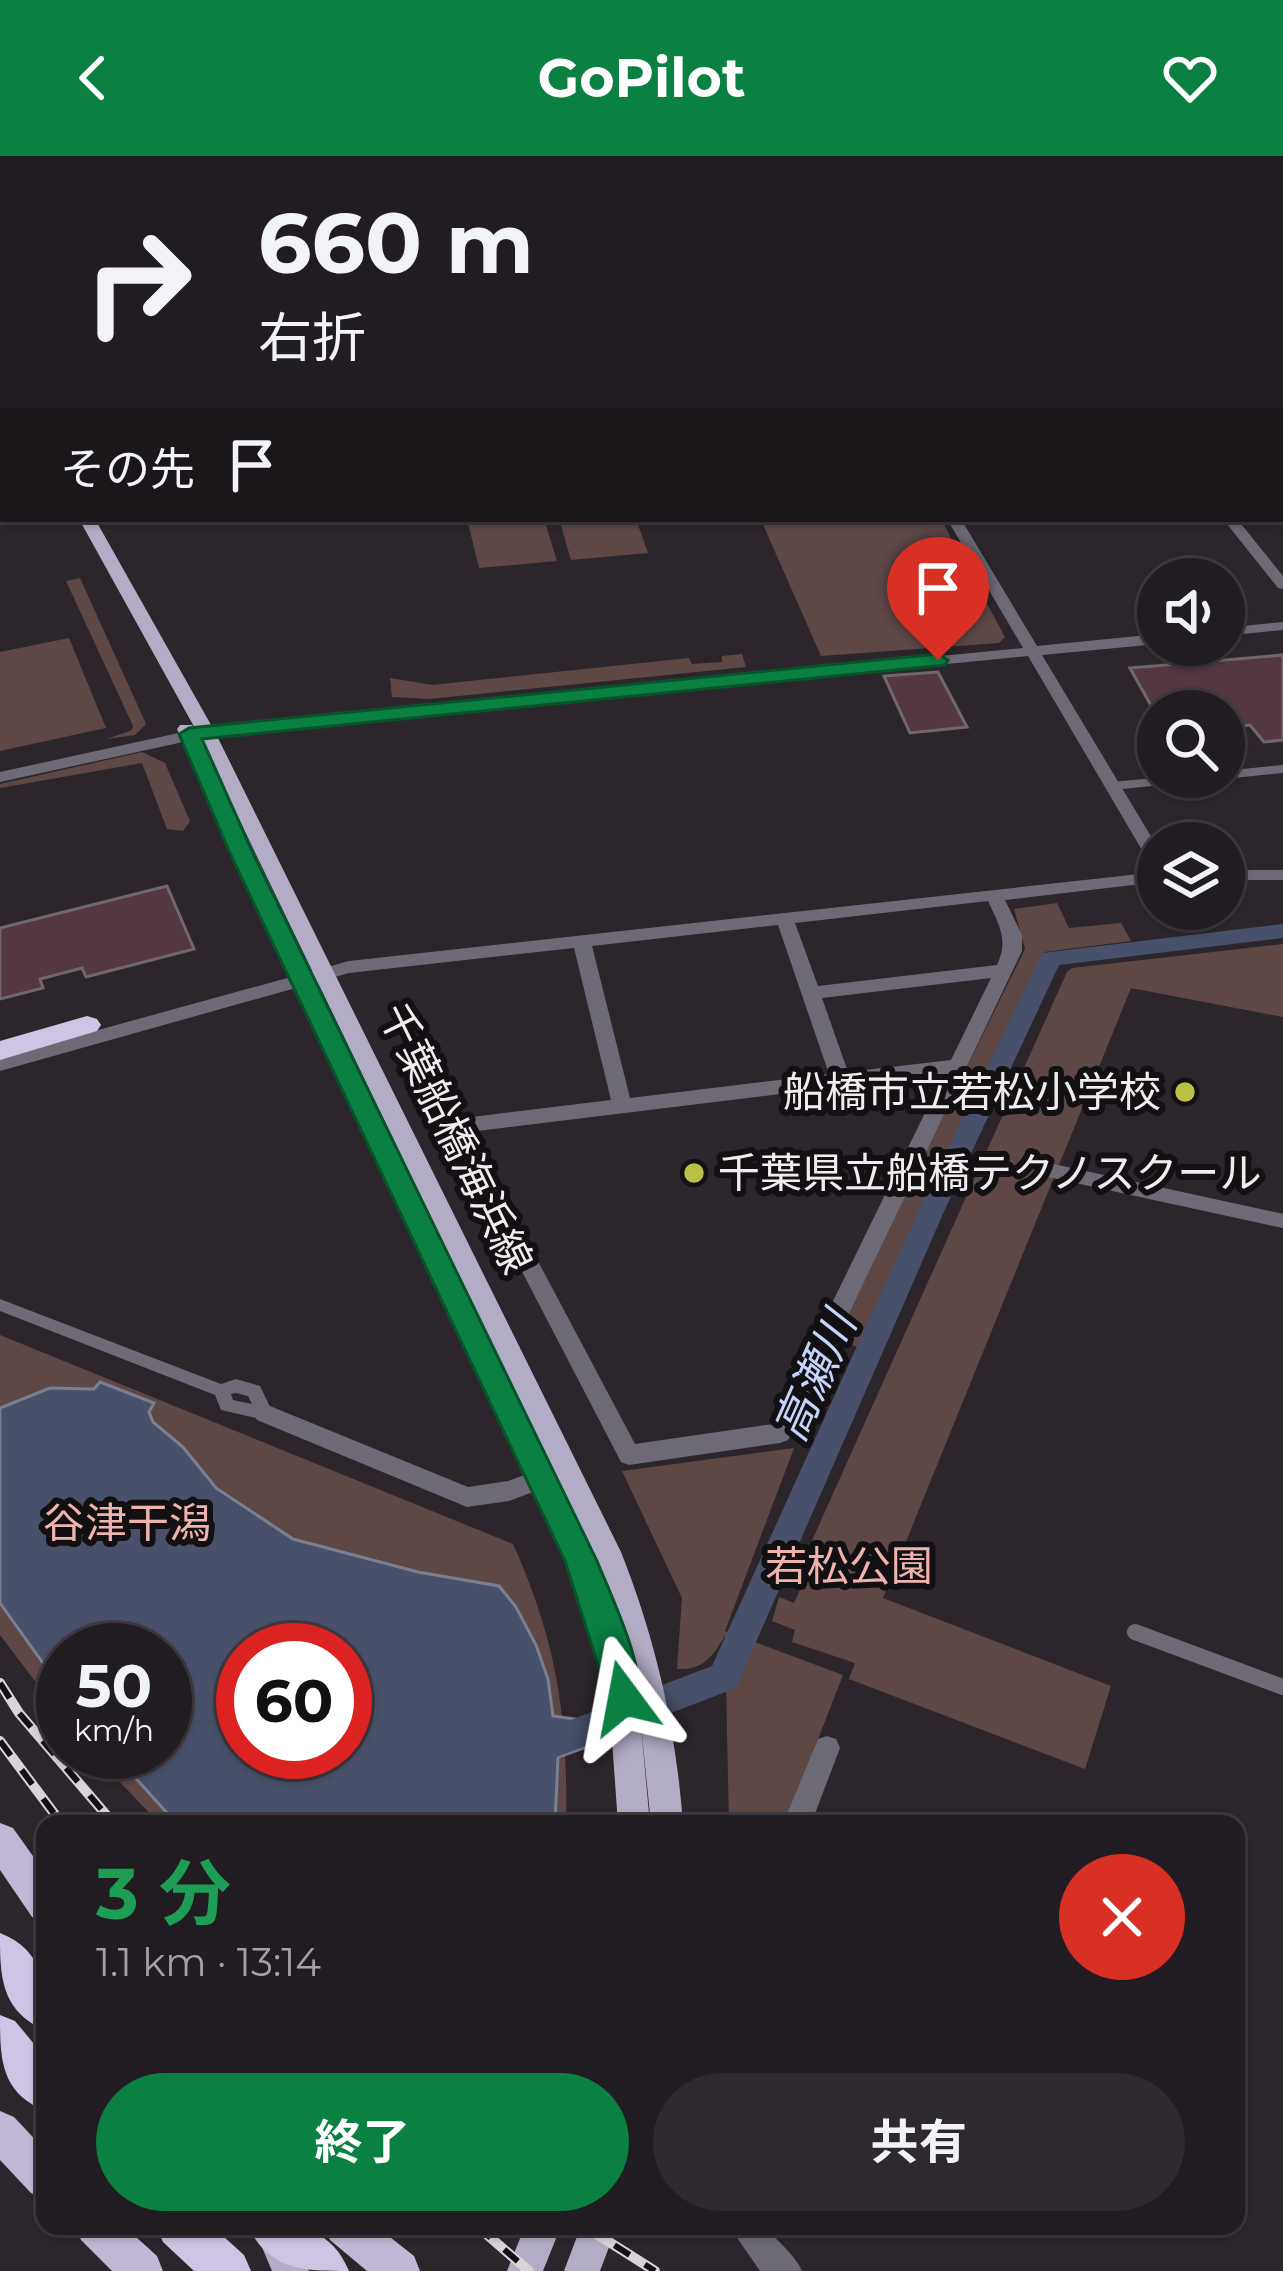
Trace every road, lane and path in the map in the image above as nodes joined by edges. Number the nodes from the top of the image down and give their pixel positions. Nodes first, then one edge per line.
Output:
1 (70, 522) edge
2 (89, 522) edge
3 (956, 522) edge
4 (1232, 522) edge
5 (1283, 585) edge
6 (1283, 626) edge
7 (1245, 630) edge
8 (1137, 641) edge
9 (1032, 651) junction
10 (198, 733) junction
11 (1283, 769) edge
12 (1245, 773) edge
13 (0, 777) edge
14 (1137, 783) edge
15 (1112, 786) junction
16 (1137, 827) edge
17 (1245, 875) edge
18 (1283, 875) edge
19 (1137, 879) edge
20 (994, 896) junction
21 (785, 920) junction
22 (582, 942) junction
23 (1000, 971) junction
24 (308, 974) junction
25 (811, 993) junction
26 (87, 1025) joint
27 (0, 1046) edge
28 (0, 1064) edge
29 (955, 1066) junction
30 (842, 1080) junction
31 (622, 1106) junction
32 (1044, 1169) dead end
33 (1283, 1221) edge
34 (0, 1305) edge
35 (265, 1413) joint
36 (568, 1468) junction
37 (539, 1480) junction
38 (1135, 1632) dead end
39 (1283, 1687) edge
40 (637, 1691) junction
41 (644, 1734) junction
42 (827, 1748) dead end
43 (635, 1815) edge
44 (665, 1815) edge
45 (801, 1815) edge
46 (0, 1840) edge
47 (36, 1891) edge
48 (0, 1953) edge
49 (36, 1998) edge
50 (0, 2036) edge
51 (36, 2079) edge
52 (0, 2131) edge
53 (36, 2169) edge
54 (104, 2235) edge
55 (189, 2235) edge
56 (275, 2235) edge
57 (282, 2235) edge
58 (355, 2235) edge
59 (539, 2235) edge
60 (596, 2235) edge
61 (752, 2235) edge
62 (142, 2271) edge
63 (228, 2271) edge
64 (291, 2271) edge
65 (326, 2271) edge
66 (399, 2271) edge
67 (525, 2271) edge
68 (582, 2271) edge
69 (786, 2271) edge

1 - 10 main road, 千葉船橋海浜線
2 - 10 main road, 千葉船橋海浜線
3 - 9 street
4 - 5 street
6 - 7 street
8 - 9 street
9 - 10 street
9 - 15 street
10 - 13 street
10 - 24 main road, 千葉船橋海浜線
11 - 12 street
14 - 15 street
15 - 16 street
17 - 18 street
19 - 20 street
20 - 21 street
20 - 23 street
21 - 22 street
21 - 25 street
22 - 24 street
22 - 31 street
23 - 25 street
23 - 29 street
24 - 26 street
24 - 28 street
24 - 36 main road, 千葉船橋海浜線
24 - 37 main road, 千葉船橋海浜線
25 - 30 street
26 - 27 highway
29 - 30 street
29 - 31 street
30 - 31 street
32 - 33 street
34 - 35 street
35 - 37 street
36 - 37 street
36 - 40 main road, 千葉船橋海浜線
37 - 40 main road, 千葉船橋海浜線
38 - 39 street
40 - 41 main road, 千葉船橋海浜線
41 - 43 main road, 千葉船橋海浜線
41 - 44 main road, 千葉船橋海浜線
42 - 45 street
46 - 47 highway
48 - 49 highway
50 - 51 highway
52 - 53 highway
54 - 62 highway
55 - 63 highway
56 - 64 main road
57 - 65 highway
58 - 66 highway
59 - 67 main road
60 - 68 main road
61 - 69 street

